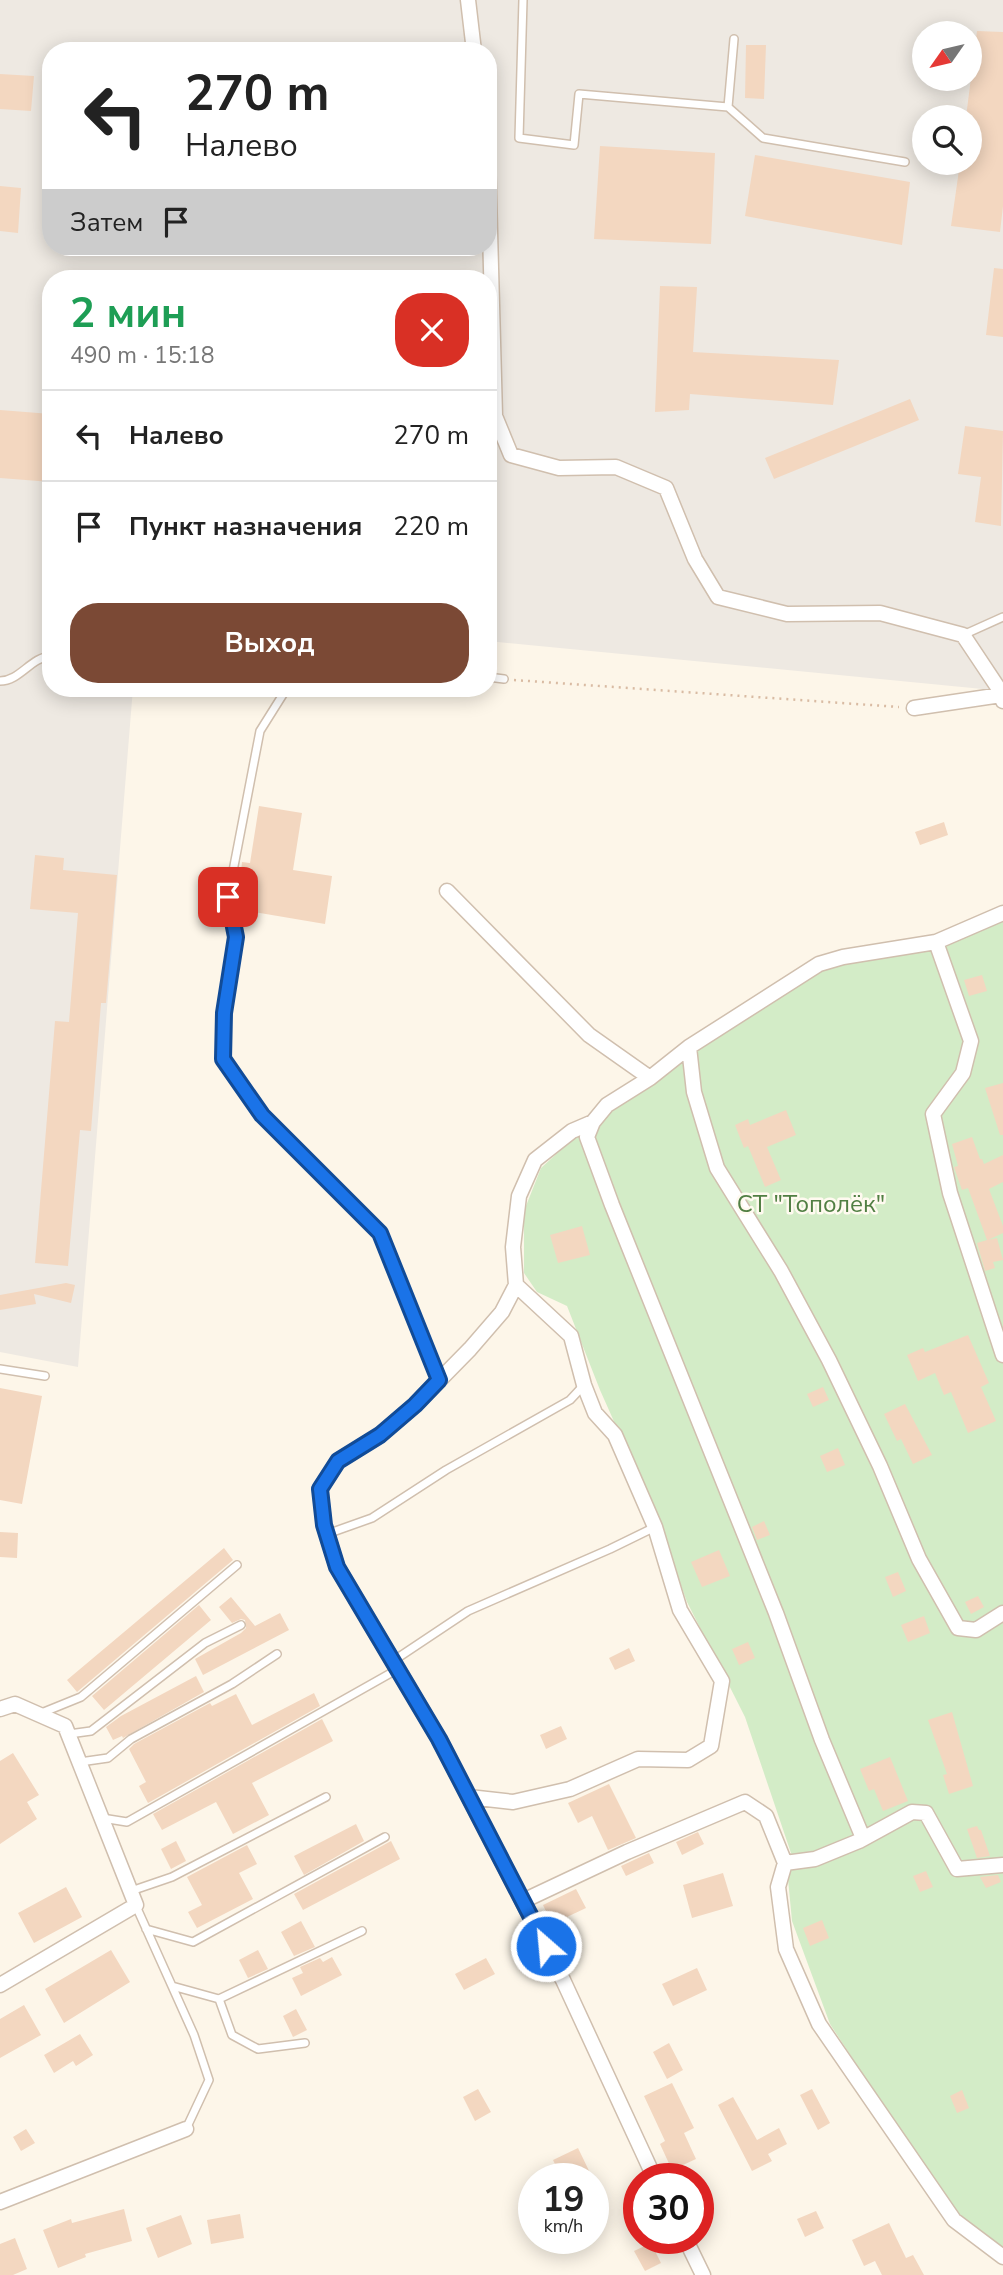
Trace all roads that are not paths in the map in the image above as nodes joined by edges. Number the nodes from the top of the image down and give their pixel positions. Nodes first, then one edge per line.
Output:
1 (468, 0) edge
2 (523, 0) edge
3 (734, 39) dead end
4 (473, 42) edge
5 (727, 107) junction
6 (905, 162) dead end
7 (497, 421) edge
8 (1003, 617) edge
9 (963, 635) junction
10 (42, 656) edge
11 (497, 679) edge
12 (504, 680) road end
13 (0, 681) edge
14 (281, 697) edge
15 (1002, 698) edge
16 (914, 708) road end
17 (447, 891) dead end
18 (1003, 913) edge
19 (936, 943) junction
20 (689, 1047) junction
21 (650, 1078) junction
22 (593, 1122) junction
23 (516, 1285) junction
24 (1003, 1355) edge
25 (0, 1369) edge
26 (45, 1376) dead end
27 (439, 1380) junction
28 (584, 1385) junction
29 (655, 1527) junction
30 (327, 1534) junction
31 (237, 1565) dead end
32 (1003, 1613) edge
33 (241, 1625) dead end
34 (277, 1654) dead end
35 (396, 1665) junction
36 (0, 1709) edge
37 (38, 1714) junction
38 (68, 1734) junction
39 (79, 1762) junction
40 (326, 1797) dead end
41 (469, 1797) junction
42 (101, 1818) junction
43 (385, 1837) dead end
44 (863, 1838) junction
45 (785, 1863) junction
46 (1003, 1865) edge
47 (133, 1898) junction
48 (523, 1901) junction
49 (146, 1929) junction
50 (362, 1931) dead end
51 (0, 1985) edge
52 (172, 1986) junction
53 (219, 1999) junction
54 (305, 2043) dead end
55 (186, 2129) joint
56 (648, 2163) edge
57 (0, 2202) edge
58 (693, 2254) edge
59 (1003, 2257) edge
60 (703, 2275) edge

1 - 4 street
2 - 5 lane
3 - 5 lane
5 - 6 lane
7 - 9 street
8 - 9 lane
9 - 15 street
10 - 13 lane
11 - 12 lane
14 - 27 lane
15 - 16 street
17 - 21 street
18 - 19 street
19 - 20 street
19 - 24 street
20 - 21 street
20 - 32 street
21 - 22 street
22 - 23 street
22 - 44 street
23 - 27 street
23 - 28 street
25 - 26 lane
27 - 30 street
28 - 29 street
28 - 30 lane
29 - 35 lane
29 - 41 street
30 - 35 street
31 - 37 lane
33 - 38 lane
34 - 39 lane
35 - 41 street
35 - 42 lane
36 - 37 street
37 - 38 street
38 - 39 street
39 - 42 street
40 - 47 lane
41 - 48 street
42 - 47 street
43 - 49 lane
44 - 45 street
44 - 46 street
45 - 48 street
45 - 59 street
47 - 49 lane
47 - 51 street
48 - 56 street
49 - 52 lane
50 - 53 lane
52 - 53 lane
52 - 55 lane
53 - 54 lane
55 - 57 street
58 - 60 street

